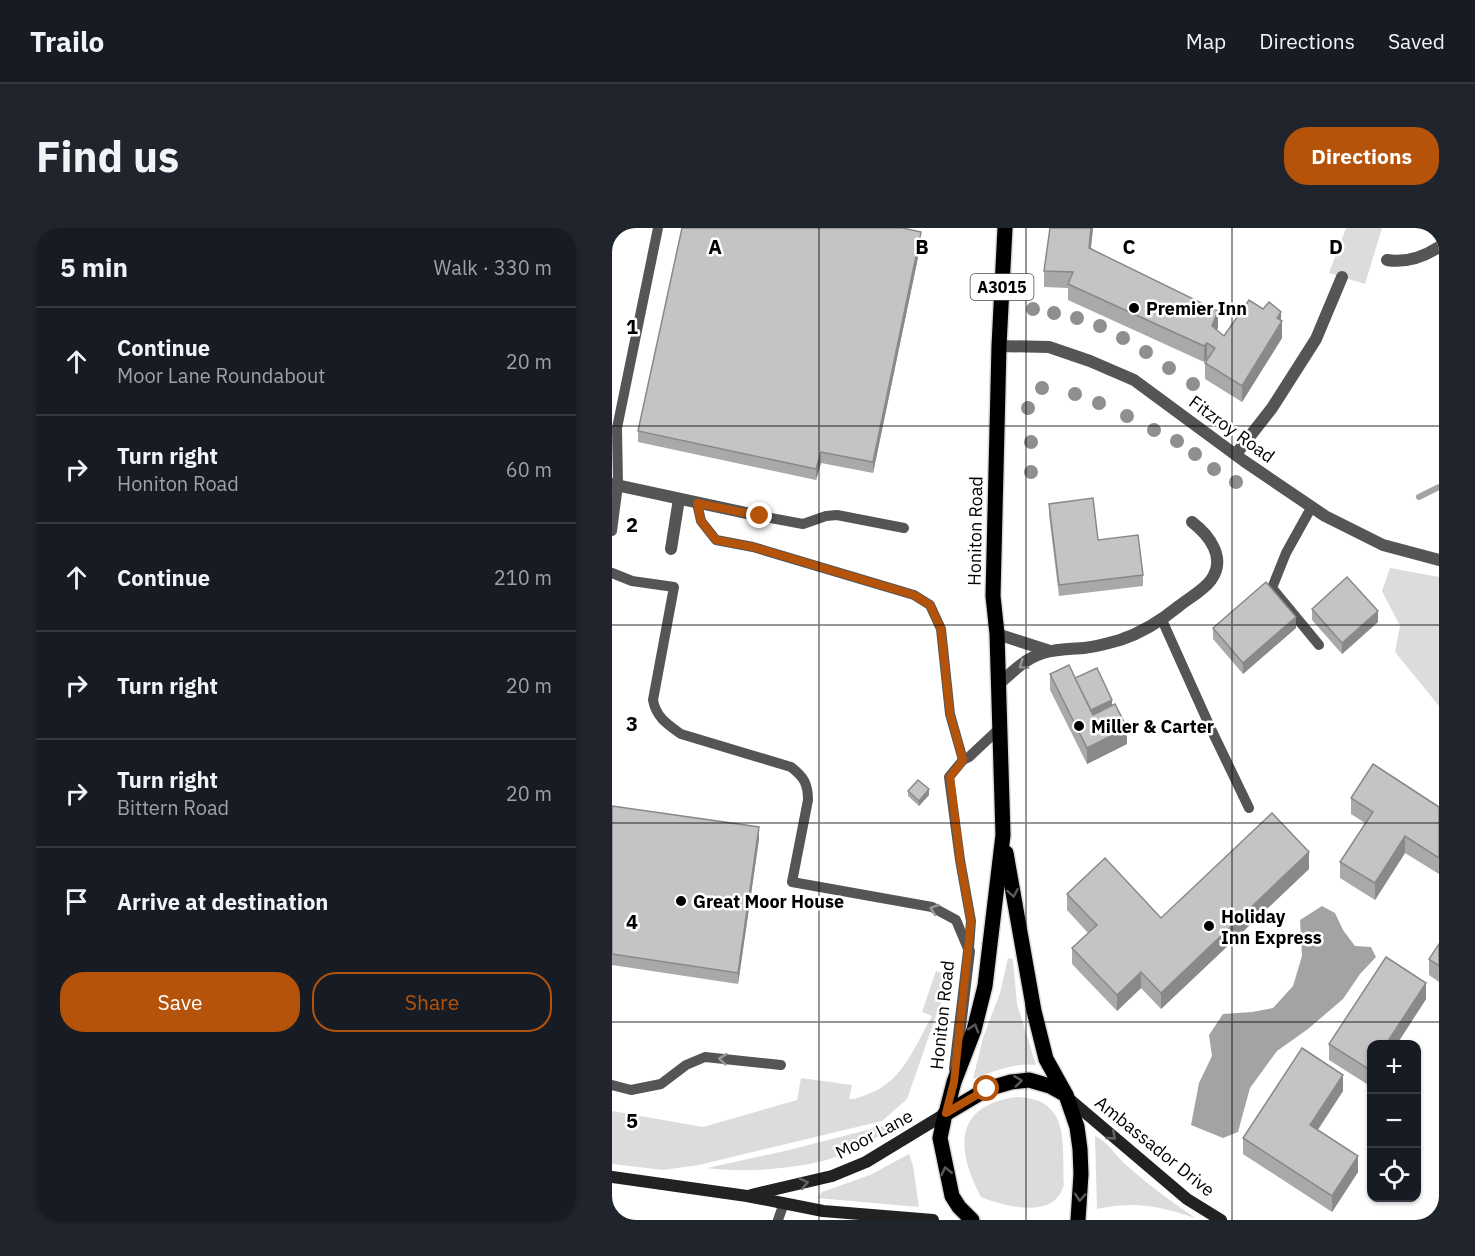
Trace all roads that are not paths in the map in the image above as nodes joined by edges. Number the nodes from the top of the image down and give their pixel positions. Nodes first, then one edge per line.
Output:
1 (658, 228) edge
2 (1005, 228) edge
3 (1439, 247) edge
4 (1387, 260) dead end
5 (1342, 278) dead end
6 (999, 346) junction
7 (615, 429) edge
8 (1236, 454) junction
9 (615, 485) edge
10 (679, 500) junction
11 (697, 503) junction
12 (1311, 508) junction
13 (760, 516) joint
14 (1192, 522) dead end
15 (904, 528) dead end
16 (612, 531) edge
17 (670, 549) dead end
18 (1439, 560) edge
19 (612, 573) edge
20 (1162, 620) junction
21 (997, 634) junction
22 (1319, 645) dead end
23 (1050, 651) junction
24 (999, 684) junction
25 (1001, 727) junction
26 (963, 760) junction
27 (1249, 808) dead end
28 (1003, 835) junction
29 (969, 951) junction
30 (781, 1065) dead end
31 (954, 1082) junction
32 (612, 1085) edge
33 (1067, 1096) junction
34 (946, 1114) junction
35 (612, 1177) edge
36 (747, 1196) junction
37 (784, 1203) junction
38 (823, 1211) junction
39 (778, 1220) edge
40 (836, 1220) edge
41 (933, 1220) edge
42 (972, 1220) edge
43 (1078, 1220) edge
44 (1221, 1220) edge

1 - 7 lane
2 - 6 main road, Honiton Road / A3015
3 - 4 street
5 - 8 street
6 - 8 street, Fitzroy Road
6 - 21 main road, Honiton Road
7 - 9 lane
8 - 12 street, Fitzroy Road
9 - 10 street
9 - 16 lane
10 - 11 street
10 - 17 street
11 - 13 street
11 - 26 lane
12 - 18 street, Fitzroy Road
12 - 22 lane
13 - 15 lane
14 - 20 street
29 -> 19 lane
20 - 23 street
20 - 27 lane
21 - 23 street
21 - 24 main road, Honiton Road
23 -> 24 street
24 - 25 main road, Honiton Road
25 - 26 lane
25 - 28 main road, Honiton Road
26 - 29 lane
31 -> 28 main road, Honiton Road
28 -> 33 main road, Honiton Road
29 - 31 street, Honiton Road
30 -> 32 lane
31 - 34 main road, Honiton Road
34 -> 33 main road
33 -> 43 main road, Honiton Road
33 -> 44 main road, Ambassador Drive
36 -> 34 main road, Moor Lane
42 -> 34 main road, Honiton Road
35 - 36 main road, Moor Lane
36 - 37 main road, Moor Lane
37 - 38 main road, Moor Lane
37 - 39 lane
38 - 40 main road
38 - 41 main road, Moor Lane

